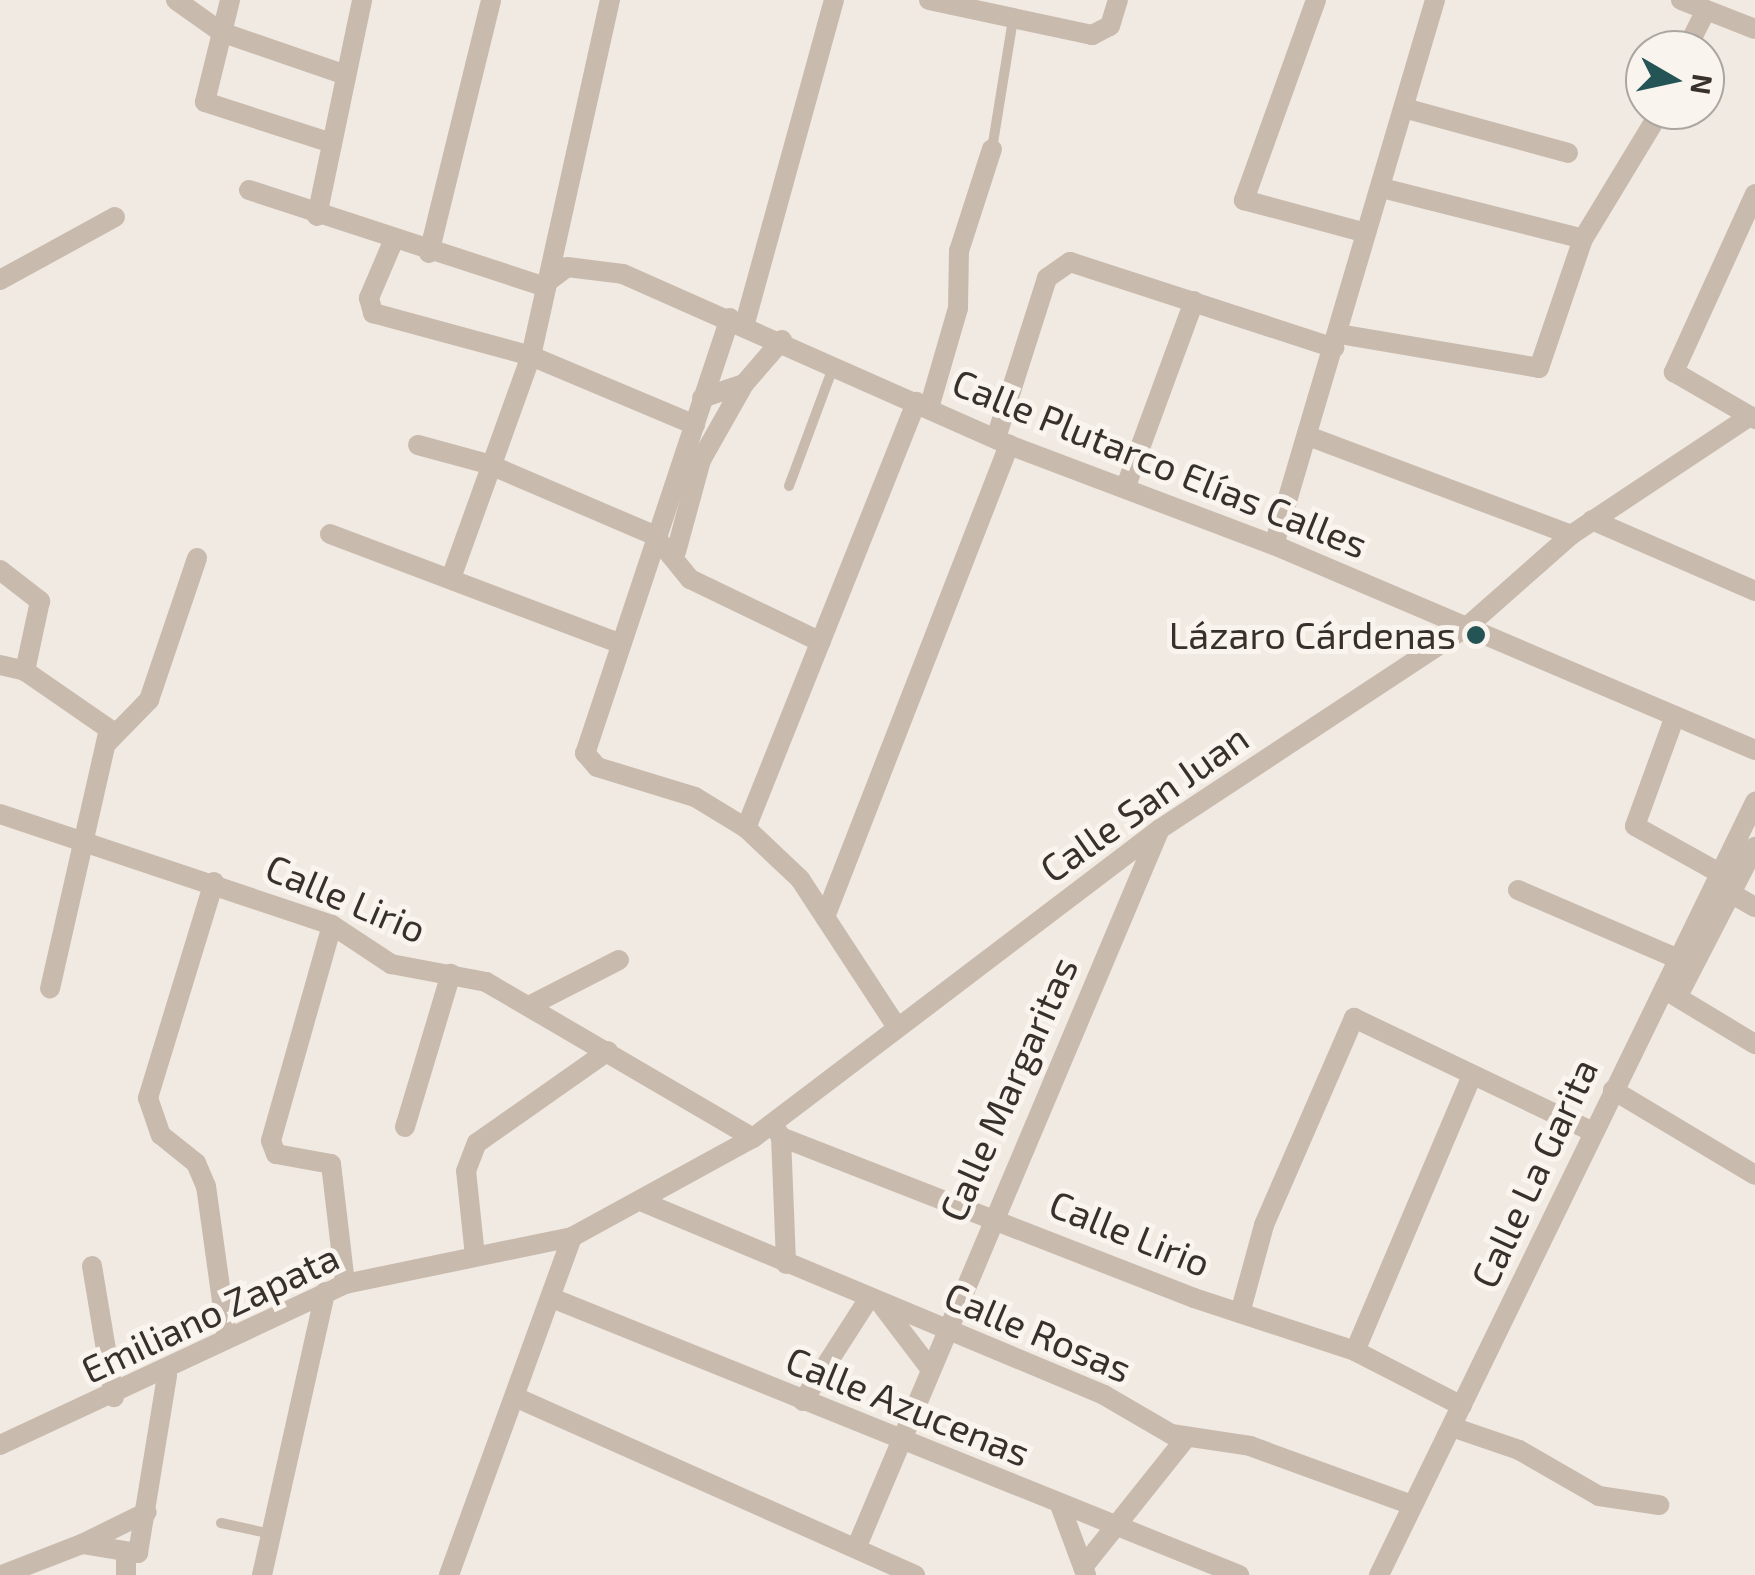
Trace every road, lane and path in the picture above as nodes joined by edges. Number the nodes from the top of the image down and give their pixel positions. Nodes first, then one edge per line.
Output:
1 (176, 0) edge
2 (230, 0) edge
3 (362, 0) edge
4 (491, 0) edge
5 (610, 0) edge
6 (834, 0) edge
7 (929, 0) edge
8 (1118, 0) edge
9 (1316, 0) edge
10 (1435, 0) edge
11 (1681, 0) edge
12 (1017, 8) edge
13 (1705, 12) junction
14 (1755, 29) edge
15 (1696, 30) edge
16 (221, 32) junction
17 (343, 74) junction
18 (1404, 108) junction
19 (1648, 130) edge
20 (328, 142) junction
21 (992, 149) joint
22 (1568, 153) dead end
23 (1382, 188) junction
24 (249, 190) dead end
25 (1755, 194) edge
26 (116, 216) dead end
27 (317, 216) junction
28 (1366, 234) junction
29 (1583, 238) junction
30 (392, 244) junction
31 (429, 254) junction
32 (0, 280) edge
33 (542, 286) junction
34 (1194, 301) junction
35 (737, 321) junction
36 (782, 340) junction
37 (1337, 341) junction
38 (531, 356) junction
39 (834, 365) junction
40 (744, 384) junction
41 (702, 398) junction
42 (923, 405) junction
43 (1752, 418) edge
44 (695, 425) junction
45 (1308, 436) junction
46 (1002, 442) junction
47 (418, 445) dead end
48 (488, 464) junction
49 (790, 486) dead end
50 (1126, 486) junction
51 (1592, 520) junction
52 (330, 534) dead end
53 (654, 535) junction
54 (1571, 535) junction
55 (1274, 544) junction
56 (676, 552) junction
57 (197, 558) dead end
58 (0, 570) edge
59 (451, 578) junction
60 (1755, 591) edge
61 (1470, 626) junction
62 (821, 642) junction
63 (619, 643) junction
64 (0, 665) edge
65 (25, 671) junction
66 (1676, 716) junction
67 (108, 742) junction
68 (1755, 750) edge
69 (1755, 802) edge
70 (0, 814) edge
71 (746, 828) junction
72 (1160, 829) junction
73 (1755, 847) edge
74 (87, 848) junction
75 (1716, 871) junction
76 (214, 882) junction
77 (1518, 890) dead end
78 (1734, 895) junction
79 (1755, 908) edge
80 (825, 916) junction
81 (332, 925) junction
82 (1676, 958) junction
83 (619, 960) dead end
84 (452, 974) junction
85 (50, 988) dead end
86 (1669, 993) junction
87 (530, 1006) junction
88 (897, 1027) junction
89 (1755, 1044) edge
90 (608, 1051) junction
91 (1472, 1074) junction
92 (1612, 1090) junction
93 (405, 1128) dead end
94 (778, 1131) junction
95 (1593, 1132) junction
96 (753, 1138) junction
97 (1755, 1175) edge
98 (642, 1202) junction
99 (990, 1216) junction
100 (572, 1236) junction
101 (475, 1256) junction
102 (786, 1264) junction
103 (92, 1266) dead end
104 (335, 1288) junction
105 (552, 1298) junction
106 (874, 1300) junction
107 (1240, 1313) junction
108 (944, 1329) junction
109 (227, 1338) junction
110 (1354, 1350) junction
111 (928, 1366) junction
112 (167, 1374) junction
113 (114, 1397) junction
114 (515, 1397) junction
115 (803, 1401) junction
116 (1462, 1406) junction
117 (1452, 1427) junction
118 (1186, 1438) junction
119 (899, 1440) junction
120 (0, 1445) edge
121 (1060, 1505) junction
122 (1659, 1505) dead end
123 (1412, 1506) junction
124 (147, 1512) junction
125 (220, 1523) dead end
126 (1116, 1527) junction
127 (272, 1534) junction
128 (82, 1544) junction
129 (857, 1546) junction
130 (132, 1553) junction
131 (1085, 1571) edge
132 (2, 1575) edge
133 (126, 1575) edge
134 (262, 1575) edge
135 (449, 1575) edge
136 (915, 1575) edge
137 (1239, 1575) edge
138 (1379, 1575) edge

1 - 16 street
2 - 16 street
3 - 17 street
4 - 31 street
5 - 33 street
6 - 35 street
7 - 12 street
8 - 12 street
9 - 28 street
10 - 18 street
11 - 13 street
12 - 21 lane
13 - 14 street
13 - 15 street
16 - 17 street
16 - 20 street
17 - 20 street
18 - 22 street
18 - 23 street
19 - 29 street
20 - 27 street
21 - 42 street
23 - 28 street
23 - 29 street
24 - 27 street
25 - 43 street
26 - 32 street
27 - 30 street
28 - 37 street
29 - 37 street
30 - 31 street
30 - 38 street
31 - 33 street
33 - 35 street, Calle Plutarco Elías Calles
33 - 38 street
34 - 37 street
34 - 46 street
34 - 50 street
35 - 36 street, Calle Plutarco Elías Calles
35 - 41 street
36 - 39 street, Calle Plutarco Elías Calles
36 - 40 street
37 - 45 street
38 - 44 street
38 - 48 street
39 - 42 street, Calle Plutarco Elías Calles
39 - 49 lane
40 - 41 street
40 - 56 street
41 - 44 street
42 - 46 street, Calle Plutarco Elías Calles
42 - 62 street
43 - 51 street, Calle San Juan
44 - 53 street
45 - 54 street
45 - 55 street
46 - 50 street, Calle Plutarco Elías Calles
46 - 80 street
47 - 48 street
48 - 53 street
48 - 59 street
50 - 55 street, Calle Plutarco Elías Calles
51 - 54 street, Calle San Juan
51 - 60 street
52 - 59 street
53 - 56 street
53 - 63 street
54 - 61 street, Calle San Juan
55 - 61 street, Calle Plutarco Elías Calles
56 - 62 street
57 - 67 street
58 - 65 street
59 - 63 street
61 - 66 street, Calle Plutarco Elías Calles
61 - 72 street, Calle San Juan
62 - 71 street
63 - 71 street
64 - 65 street
65 - 67 street
66 - 68 street, Calle Plutarco Elías Calles
66 - 75 street
67 - 74 street
69 - 75 street, Calle La Garita
70 - 74 street, Calle Lirio
71 - 80 street
72 - 88 street, Calle San Juan
72 - 99 street, Calle Margaritas
73 - 78 street, Calle La Garita
74 - 76 street, Calle Lirio
74 - 85 street
75 - 82 street, Calle La Garita
76 - 81 street, Calle Lirio
76 - 109 street
77 - 82 street
78 - 79 street
78 - 86 street, Calle La Garita
80 - 88 street
81 - 84 street, Calle Lirio
81 - 104 street
82 - 86 street, Calle La Garita
83 - 87 street
84 - 87 street, Calle Lirio
84 - 93 street
86 - 89 street
86 - 92 street, Calle La Garita
87 - 90 street, Calle Lirio
88 - 94 street, Calle San Juan
90 - 96 street, Calle Lirio
90 - 101 street
91 - 95 street
91 - 107 street
91 - 110 street
92 - 95 street, Calle La Garita
92 - 97 street
94 - 96 street, Calle San Juan
94 - 99 street, Calle Lirio
94 - 102 street
95 - 116 street, Calle La Garita
96 - 98 street, Calle San Juan
98 - 100 street, Calle San Juan
98 - 102 street, Calle Rosas
99 - 107 street, Calle Lirio
99 - 108 street, Calle Margaritas
100 - 101 street, Emiliano Zapata
100 - 105 street
101 - 104 street, Emiliano Zapata
102 - 106 street, Calle Rosas
103 - 113 street
104 - 109 street, Emiliano Zapata
104 - 127 street
105 - 114 street
105 - 115 street, Calle Azucenas
106 - 108 street, Calle Rosas
106 - 111 street
106 - 115 street
107 - 110 street, Calle Lirio
108 - 111 street, Calle Margaritas
108 - 118 street, Calle Rosas
109 - 112 street, Emiliano Zapata
110 - 116 street, Calle Lirio
111 - 119 street, Calle Margaritas
112 - 113 street, Emiliano Zapata
112 - 124 street
113 - 120 street, Emiliano Zapata
114 - 129 street
114 - 135 street
115 - 119 street, Calle Azucenas
116 - 117 street, Calle La Garita
117 - 122 street
117 - 123 street, Calle La Garita
118 - 123 street, Calle Rosas
118 - 126 street
119 - 121 street, Calle Azucenas
119 - 129 street, Calle Margaritas
121 - 126 street, Calle Azucenas
121 - 131 street
123 - 138 street, Calle La Garita
124 - 128 street
124 - 130 street
125 - 127 lane
126 - 131 street
126 - 137 street, Calle Azucenas
127 - 134 street
128 - 130 street
128 - 132 street
129 - 136 street
130 - 133 street

